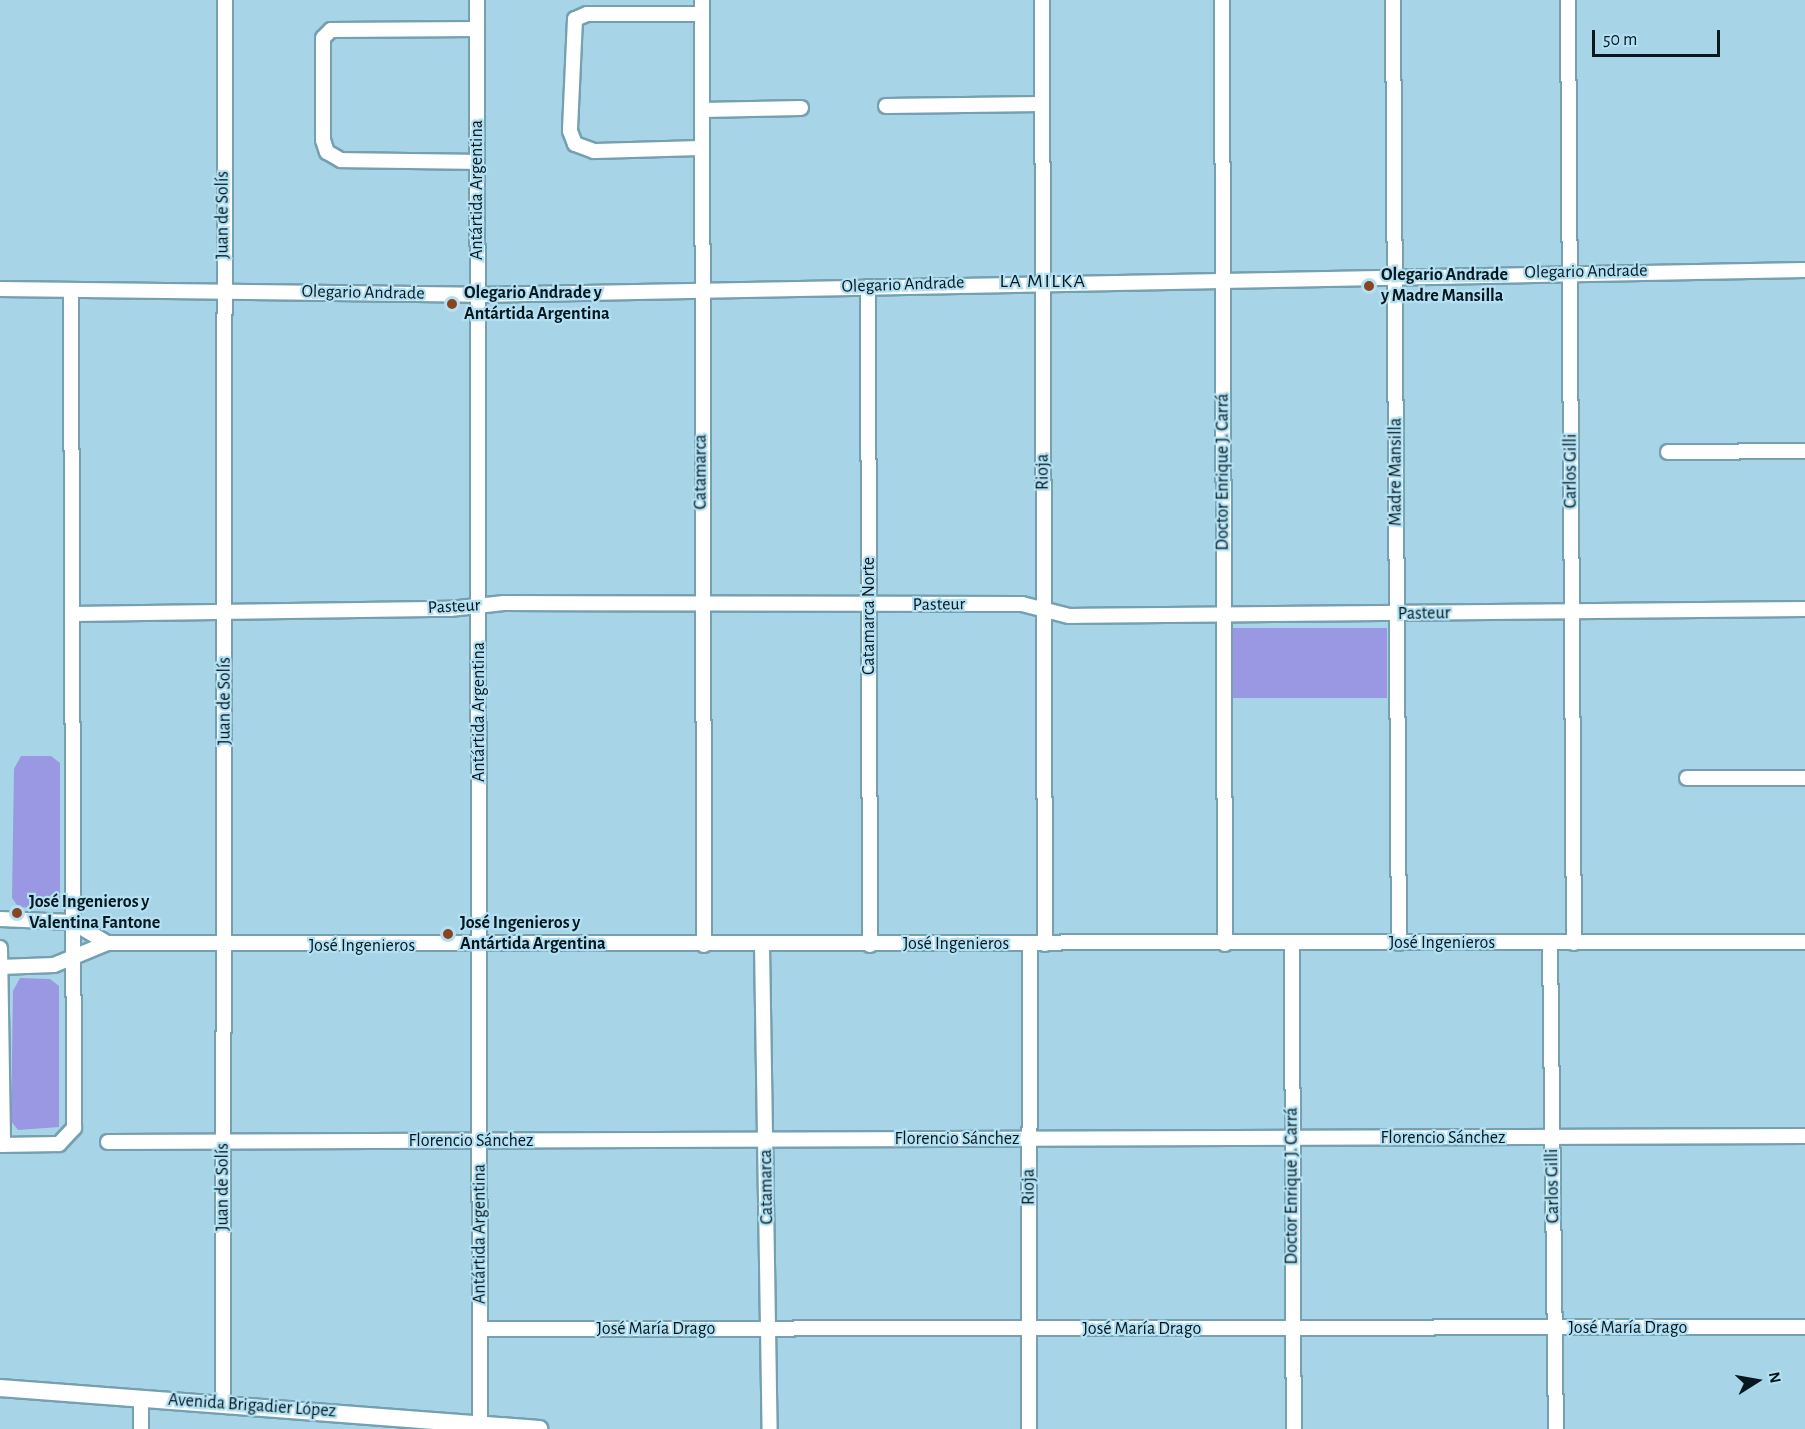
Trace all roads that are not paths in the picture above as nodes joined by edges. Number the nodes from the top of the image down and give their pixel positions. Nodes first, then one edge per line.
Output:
1 (225, 0) edge
2 (477, 0) edge
3 (1042, 0) edge
4 (1222, 0) edge
5 (1393, 0) edge
6 (1568, 0) edge
7 (702, 7) edge
8 (477, 29) junction
9 (1042, 104) junction
10 (886, 106) dead end
11 (801, 108) dead end
12 (702, 111) junction
13 (702, 148) junction
14 (477, 162) junction
15 (1805, 270) edge
16 (1395, 273) junction
17 (1570, 273) junction
18 (1223, 277) junction
19 (1043, 281) junction
20 (868, 286) junction
21 (0, 289) edge
22 (71, 290) junction
23 (702, 290) junction
24 (223, 292) junction
25 (478, 295) junction
26 (1805, 451) edge
27 (1668, 452) dead end
28 (700, 606) junction
29 (869, 606) junction
30 (478, 607) junction
31 (1043, 609) junction
32 (1805, 609) edge
33 (225, 611) junction
34 (1571, 612) junction
35 (73, 614) junction
36 (1397, 614) junction
37 (1223, 615) junction
38 (1687, 778) dead end
39 (1805, 778) edge
40 (0, 919) edge
41 (72, 922) junction
42 (1805, 942) edge
43 (107, 943) junction
44 (1292, 943) junction
45 (1399, 943) junction
46 (1550, 943) junction
47 (1574, 943) junction
48 (1030, 944) junction
49 (1045, 944) junction
50 (1225, 944) junction
51 (479, 945) junction
52 (704, 945) junction
53 (762, 945) junction
54 (870, 945) junction
55 (224, 946) junction
56 (0, 948) edge
57 (73, 960) junction
58 (0, 967) edge
59 (1805, 1136) edge
60 (1552, 1137) junction
61 (1292, 1138) junction
62 (1030, 1139) junction
63 (766, 1140) junction
64 (479, 1141) junction
65 (108, 1142) dead end
66 (224, 1142) junction
67 (1, 1145) edge
68 (1805, 1327) edge
69 (1293, 1328) junction
70 (1554, 1328) junction
71 (480, 1329) junction
72 (769, 1329) junction
73 (1029, 1329) junction
74 (0, 1388) edge
75 (141, 1399) junction
76 (223, 1402) junction
77 (410, 1424) edge
78 (480, 1424) junction
79 (141, 1429) edge
80 (539, 1429) edge
81 (770, 1429) edge
82 (1029, 1429) edge
83 (1294, 1429) edge
84 (1556, 1429) edge

1 - 24 street, Juan de Solís
2 - 8 street, Antártida Argentina
3 - 9 street, Rioja
4 - 18 street, Doctor Enrique J. Carrá
5 - 16 street, Madre Mansilla
6 - 17 street, Carlos Gilli
7 - 12 street, Catamarca
7 - 13 street
8 - 14 street, Antártida Argentina
8 - 14 street
9 - 10 street
9 - 19 street, Rioja
11 - 12 street
12 - 13 street, Catamarca
13 - 23 street, Catamarca
14 - 25 street, Antártida Argentina
15 - 17 street, Olegario Andrade
16 - 17 street, Olegario Andrade
16 - 18 street, Olegario Andrade
16 - 36 street, Madre Mansilla
17 - 34 street, Carlos Gilli
18 - 19 street, Olegario Andrade
18 - 37 street, Doctor Enrique J. Carrá
19 - 20 street, Olegario Andrade
19 - 31 street, Rioja
20 - 23 street, Olegario Andrade
20 - 29 street, Catamarca Norte
21 - 22 street, Olegario Andrade
22 - 24 street, Olegario Andrade
22 - 35 street
23 - 25 street, Olegario Andrade
23 - 28 street, Catamarca
24 - 25 street, Olegario Andrade
24 - 33 street, Juan de Solís
25 - 30 street, Antártida Argentina
26 - 27 street
28 - 29 street, Pasteur
28 - 30 street, Pasteur
28 - 52 street, Catamarca
29 - 31 street, Pasteur
29 - 54 street, Catamarca Norte
30 - 33 street, Pasteur
30 - 51 street, Antártida Argentina
31 - 37 street, Pasteur
31 - 49 street, Rioja
32 - 34 street, Pasteur
33 - 35 street, Pasteur
33 - 55 street, Juan de Solís
34 - 36 street, Pasteur
34 - 47 street, Carlos Gilli
35 - 41 street
36 - 37 street, Pasteur
36 - 45 street, Madre Mansilla
37 - 50 street, Doctor Enrique J. Carrá
38 - 39 street
40 - 41 street
41 - 43 street
41 - 57 street
42 - 47 street, José Ingenieros
43 - 55 street, José Ingenieros
43 - 57 street
44 - 45 street, José Ingenieros
44 - 50 street, José Ingenieros
44 - 61 street, Doctor Enrique J. Carrá
45 - 46 street, José Ingenieros
46 - 47 street, José Ingenieros
46 - 60 street, Carlos Gilli
48 - 49 street, José Ingenieros
48 - 54 street, José Ingenieros
48 - 62 street, Rioja
49 - 50 street, José Ingenieros
51 - 52 street, José Ingenieros
51 - 55 street, José Ingenieros
51 - 64 street, Antártida Argentina
52 - 53 street, José Ingenieros
53 - 54 street, José Ingenieros
53 - 63 street, Catamarca
55 - 66 street, Juan de Solís
56 - 58 street
57 - 58 street
57 - 67 street
58 - 67 street
59 - 60 street, Florencio Sánchez
60 - 61 street, Florencio Sánchez
60 - 70 street, Carlos Gilli
61 - 62 street, Florencio Sánchez
61 - 69 street, Doctor Enrique J. Carrá
62 - 63 street, Florencio Sánchez
62 - 73 street, Rioja
63 - 64 street, Florencio Sánchez
63 - 72 street, Catamarca
64 - 66 street, Florencio Sánchez
64 - 71 street, Antártida Argentina
65 - 66 street, Florencio Sánchez
66 - 76 street, Juan de Solís
68 - 70 street, José María Drago
69 - 70 street, José María Drago
69 - 73 street, José María Drago
69 - 83 street, Doctor Enrique J. Carrá
70 - 84 street, Carlos Gilli
71 - 72 street, José María Drago
71 - 78 street, Antártida Argentina
72 - 73 street, José María Drago
72 - 81 street, Catamarca
73 - 82 street, Rioja
74 - 75 street, Avenida Brigadier López
75 - 76 street, Avenida Brigadier López
75 - 79 street
76 - 77 street, Avenida Brigadier López
77 - 78 street, Avenida Brigadier López
78 - 80 street, Avenida Brigadier López

